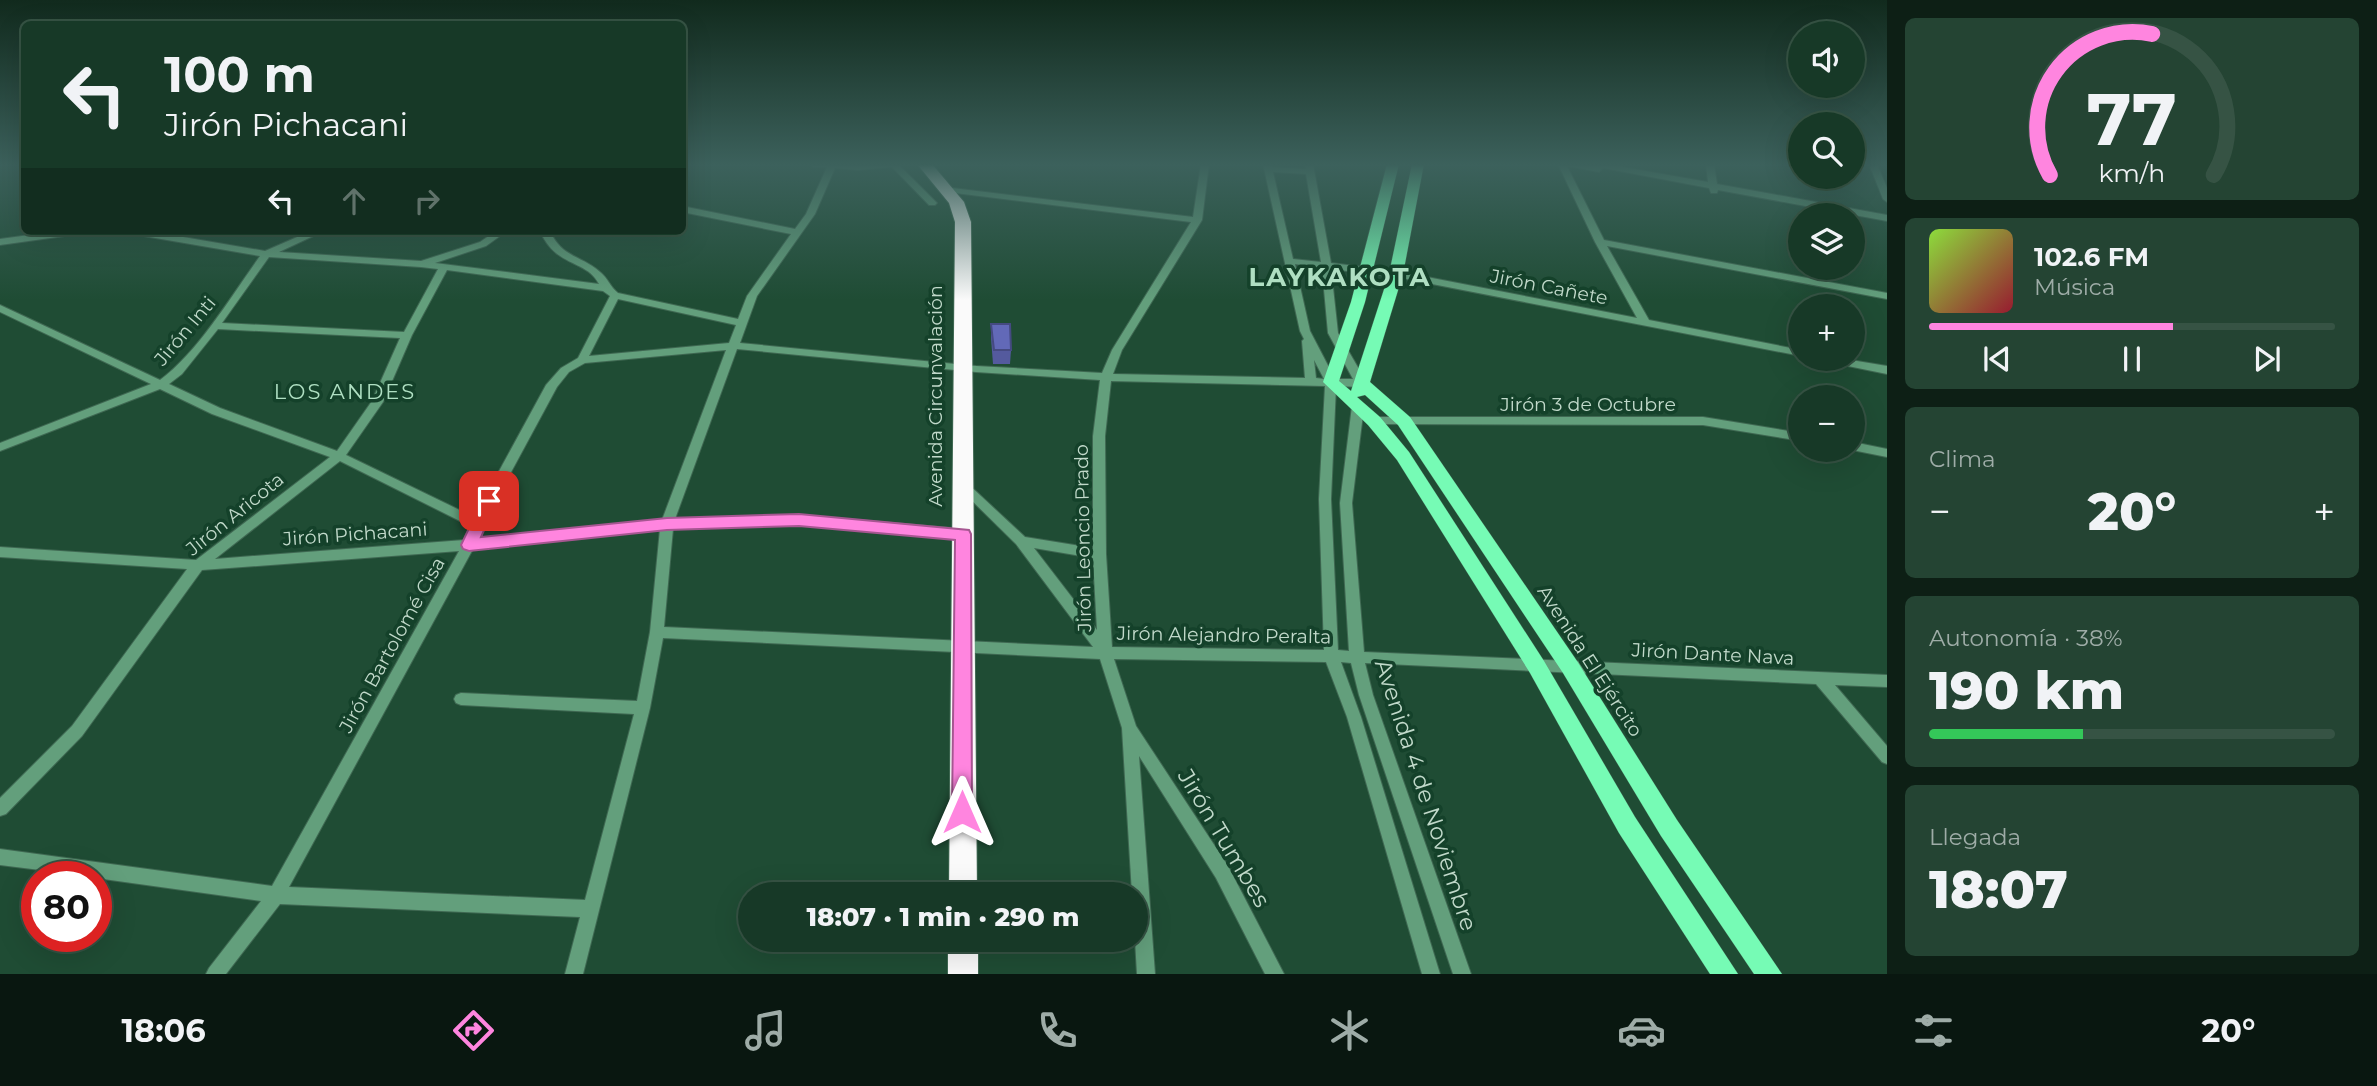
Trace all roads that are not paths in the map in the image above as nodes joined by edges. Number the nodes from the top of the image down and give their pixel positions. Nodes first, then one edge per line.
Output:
1 (812, 209) edge
2 (959, 209) edge
3 (1090, 209) edge
4 (1198, 209) edge
5 (1278, 209) edge
6 (1316, 209) edge
7 (1381, 209) edge
8 (1409, 209) edge
9 (1584, 209) edge
10 (1837, 209) edge
11 (686, 210) edge
12 (1887, 218) edge
13 (1197, 219) junction
14 (1865, 219) edge
15 (1887, 224) edge
16 (796, 232) junction
17 (50, 235) edge
18 (155, 235) edge
19 (311, 235) edge
20 (496, 235) edge
21 (546, 235) edge
22 (0, 242) edge
23 (1600, 242) junction
24 (266, 254) junction
25 (1290, 261) junction
26 (421, 264) junction
27 (1325, 264) junction
28 (443, 268) junction
29 (1367, 270) junction
30 (1396, 274) junction
31 (611, 292) junction
32 (1887, 296) edge
33 (0, 308) edge
34 (741, 323) junction
35 (1645, 323) junction
36 (215, 326) junction
37 (1306, 331) junction
38 (407, 335) junction
39 (736, 346) junction
40 (1788, 351) edge
41 (1343, 352) junction
42 (582, 360) junction
43 (1865, 366) edge
44 (962, 368) junction
45 (1887, 370) edge
46 (1106, 377) junction
47 (1321, 382) junction
48 (1361, 383) junction
49 (160, 385) junction
50 (1357, 406) junction
51 (1374, 421) junction
52 (1405, 421) junction
53 (1788, 435) edge
54 (0, 447) edge
55 (1865, 448) edge
56 (1887, 453) edge
57 (339, 456) junction
58 (962, 486) junction
59 (1325, 499) junction
60 (1346, 503) junction
61 (477, 524) junction
62 (667, 524) junction
63 (963, 534) junction
64 (1021, 541) junction
65 (469, 545) junction
66 (0, 552) edge
67 (1099, 554) junction
68 (198, 565) junction
69 (657, 632) junction
70 (961, 647) junction
71 (1105, 653) junction
72 (1331, 656) junction
73 (1357, 658) junction
74 (1537, 667) junction
75 (1570, 667) junction
76 (1820, 678) junction
77 (1887, 681) edge
78 (461, 699) dead end
79 (643, 708) junction
80 (1129, 728) junction
81 (1887, 757) edge
82 (0, 809) edge
83 (0, 857) edge
84 (963, 882) edge
85 (276, 895) junction
86 (590, 909) junction
87 (963, 952) edge
88 (215, 974) edge
89 (574, 974) edge
90 (963, 974) edge
91 (1146, 974) edge
92 (1275, 974) edge
93 (1431, 974) edge
94 (1462, 974) edge
95 (1725, 974) edge
96 (1769, 974) edge

1 - 16 street
2 - 44 highway, Avenida Circunvalación
3 - 13 street
4 - 13 street, Jirón Leoncio Prado
5 - 25 street
6 - 27 street
7 - 29 main road
8 - 30 main road
9 - 23 street
10 - 12 street
11 - 16 street
13 - 46 street, Jirón Leoncio Prado
14 - 15 street
16 - 34 street
17 - 22 street
18 - 24 street
19 - 24 street
20 - 26 street
21 - 31 street
23 - 32 street
23 - 35 street
24 - 26 street
24 - 36 street, Jirón Inti
25 - 27 street, Jirón Cañete
25 - 37 street
26 - 28 street
27 - 29 street, Jirón Cañete
27 - 41 street
28 - 31 street
28 - 38 street, Jirón Aricota
29 - 30 street, Jirón Cañete
29 - 41 main road
30 - 35 street, Jirón Cañete
30 - 48 main road
31 - 34 street
31 - 42 street, Jirón Bartolomé Cisa
33 - 49 street
34 - 39 street
35 - 40 street, Jirón Cañete
36 - 38 street
36 - 49 street, Jirón Inti
37 - 47 street
37 - 47 street
38 - 57 street, Jirón Aricota
39 - 42 street
39 - 44 street
39 - 62 street
41 - 47 main road
41 - 48 street
42 - 61 street, Jirón Bartolomé Cisa
43 - 45 street
44 - 46 street
44 - 58 highway, Avenida Circunvalación
46 - 47 street
46 - 67 street, Jirón Leoncio Prado
47 - 48 street
47 - 50 main road
47 - 59 street
48 - 50 main road
48 - 52 main road, Avenida El Ejército
49 - 54 street, Jirón Inti
49 - 57 street
50 - 51 main road
50 - 60 street, Avenida 4 de Noviembre
51 - 52 street, Jirón 3 de Octubre
51 - 74 main road
52 - 53 street, Jirón 3 de Octubre
52 - 75 main road, Avenida El Ejército
55 - 56 street
57 - 61 street
57 - 68 street, Jirón Aricota
58 - 63 highway, Avenida Circunvalación
58 - 64 street
59 - 60 street
59 - 72 street
60 - 73 street, Avenida 4 de Noviembre
61 - 65 street, Jirón Bartolomé Cisa
62 - 63 street, Jirón Pichacani
62 - 65 street, Jirón Pichacani
62 - 69 street
63 - 70 highway, Avenida Circunvalación
64 - 67 street
64 - 71 street
65 - 68 street, Jirón Pichacani
65 - 85 street, Jirón Bartolomé Cisa
66 - 68 street, Jirón Pichacani
67 - 71 street, Jirón Leoncio Prado
68 - 82 street, Jirón Aricota
69 - 70 street, Jirón Alejandro Peralta
69 - 79 street
70 - 71 street, Jirón Alejandro Peralta
70 - 84 highway, Avenida Circunvalación
71 - 72 street, Jirón Alejandro Peralta
71 - 80 street, Jirón Leoncio Prado
72 - 73 street, Jirón Alejandro Peralta
72 - 93 street
73 - 74 street, Jirón Alejandro Peralta
73 - 94 street, Avenida 4 de Noviembre
74 - 75 street, Jirón Dante Nava
74 - 95 main road
75 - 76 street, Jirón Dante Nava
75 - 96 main road, Avenida El Ejército
76 - 77 street, Jirón Dante Nava
76 - 81 street
78 - 79 street
79 - 86 street
80 - 91 street, Jirón Leoncio Prado
80 - 92 street, Jirón Tumbes
83 - 85 street
85 - 86 street
85 - 88 street, Jirón Bartolomé Cisa
86 - 89 street
87 - 90 highway

